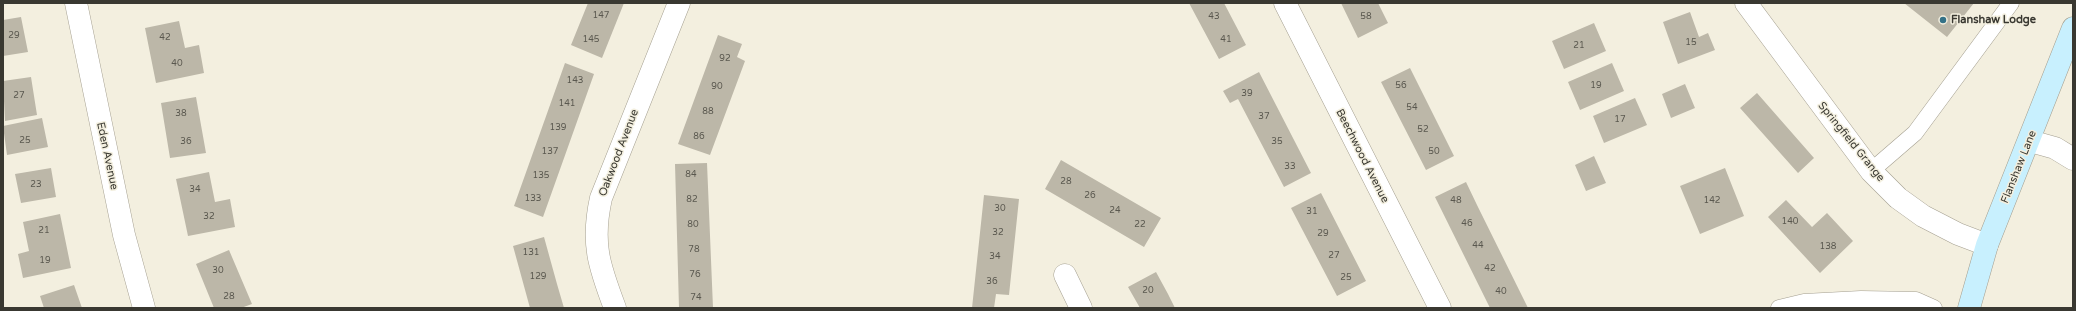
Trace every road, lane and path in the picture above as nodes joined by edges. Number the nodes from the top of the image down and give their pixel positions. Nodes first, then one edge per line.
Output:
1 (76, 3) edge
2 (679, 3) edge
3 (1285, 3) edge
4 (1746, 3) edge
5 (2011, 3) edge
6 (2073, 28) edge
7 (2030, 141) junction
8 (2073, 159) edge
9 (1871, 171) junction
10 (1987, 245) junction
11 (1065, 275) dead end
12 (144, 308) edge
13 (615, 308) edge
14 (1081, 308) edge
15 (1440, 308) edge
16 (1778, 308) edge
17 (1934, 308) edge
18 (1969, 308) edge

1 - 12 street, Eden Avenue
2 - 13 street, Oakwood Avenue
3 - 15 street, Beechwood Avenue
4 - 9 street, Springfield Grange
5 - 9 lane
6 - 7 street, Flanshaw Lane
7 - 8 street
7 - 10 street, Flanshaw Lane
9 - 10 street, Springfield Grange
10 - 18 street, Flanshaw Lane
11 - 14 street
16 - 17 lane

